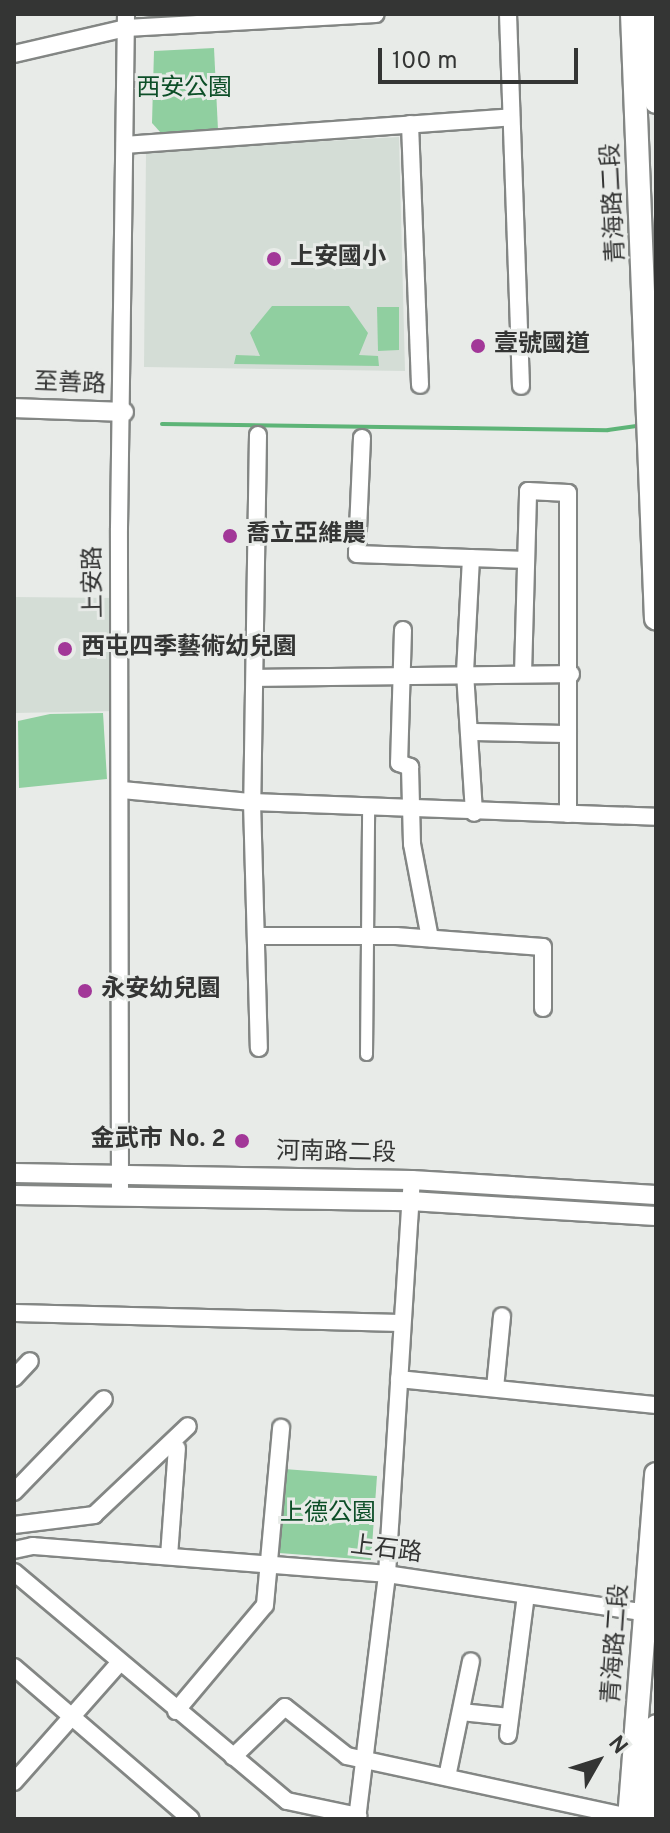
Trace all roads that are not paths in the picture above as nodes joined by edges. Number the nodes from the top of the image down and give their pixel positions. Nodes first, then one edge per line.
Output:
1 (376, 14) edge
2 (508, 14) edge
3 (632, 14) edge
4 (653, 14) edge
5 (358, 15) edge
6 (211, 18) edge
7 (126, 21) edge
8 (14, 54) edge
9 (656, 102) edge
10 (511, 117) junction
11 (410, 124) junction
12 (125, 145) junction
13 (420, 385) dead end
14 (521, 386) dead end
15 (14, 408) edge
16 (124, 412) junction
17 (258, 435) dead end
18 (362, 438) dead end
19 (471, 558) junction
20 (526, 560) junction
21 (656, 619) edge
22 (403, 630) dead end
23 (465, 673) junction
24 (523, 674) junction
25 (571, 674) junction
26 (256, 678) junction
27 (401, 678) junction
28 (471, 732) junction
29 (568, 734) junction
30 (122, 790) junction
31 (252, 802) junction
32 (368, 807) junction
33 (411, 809) junction
34 (474, 813) junction
35 (568, 814) junction
36 (656, 817) edge
37 (256, 936) junction
38 (370, 938) junction
39 (430, 938) junction
40 (543, 1008) dead end
41 (259, 1048) dead end
42 (366, 1054) dead end
43 (14, 1173) edge
44 (120, 1175) junction
45 (412, 1180) junction
46 (14, 1195) edge
47 (656, 1195) edge
48 (120, 1197) junction
49 (410, 1201) junction
50 (656, 1216) edge
51 (14, 1313) edge
52 (502, 1316) dead end
53 (402, 1323) junction
54 (30, 1361) dead end
55 (14, 1378) edge
56 (399, 1379) junction
57 (495, 1388) junction
58 (104, 1399) dead end
59 (656, 1405) edge
60 (188, 1426) dead end
61 (281, 1428) dead end
62 (177, 1448) dead end
63 (656, 1474) edge
64 (14, 1492) edge
65 (14, 1525) edge
66 (14, 1550) edge
67 (169, 1556) junction
68 (271, 1564) junction
69 (14, 1572) edge
70 (387, 1574) junction
71 (526, 1595) junction
72 (651, 1614) edge
73 (471, 1661) dead end
74 (120, 1662) junction
75 (14, 1667) edge
76 (176, 1711) junction
77 (461, 1712) junction
78 (71, 1717) junction
79 (510, 1717) junction
80 (656, 1726) edge
81 (508, 1735) dead end
82 (233, 1757) junction
83 (365, 1759) junction
84 (447, 1777) junction
85 (14, 1782) edge
86 (358, 1817) edge
87 (635, 1818) edge
88 (191, 1819) edge

1 - 5 street
2 - 10 street
3 - 21 main road, 青海路二段
4 - 9 main road
5 - 6 street
6 - 7 street
7 - 8 street
7 - 12 street, 上安路
10 - 11 street
10 - 14 street
11 - 12 street
11 - 13 street
12 - 16 street, 上安路
15 - 16 street, 至善路
16 - 30 street, 上安路
17 - 26 street
18 - 19 street
19 - 20 street
19 - 23 street
20 - 24 street
20 - 25 street
22 - 27 street
23 - 24 street
23 - 27 street
23 - 28 street
24 - 25 street
25 - 29 street
26 - 27 street
26 - 31 street
27 - 33 street
28 - 29 street
28 - 34 street
29 - 35 street
30 - 31 street
30 - 44 street, 上安路
31 - 32 street
31 - 37 street
32 - 33 street
32 - 38 street
33 - 34 street
33 - 39 street
34 - 35 street
35 - 36 street
37 - 38 street
37 - 41 street
38 - 39 street
38 - 42 street
39 - 40 street
43 - 44 street, 河南路二段
44 - 45 street, 河南路二段
44 - 48 street, 上安路
45 - 47 street, 河南路二段
45 - 49 street
46 - 48 street, 河南路二段
48 - 49 street, 河南路二段
49 - 50 street, 河南路二段
49 - 53 street
51 - 53 street
52 - 57 street
53 - 56 street
54 - 55 street
56 - 57 street
56 - 70 street
57 - 59 street
58 - 64 street
60 - 65 street
61 - 68 street
62 - 67 street
63 - 72 main road, 青海路二段
66 - 67 street, 上石路
67 - 68 street, 上石路
68 - 70 street, 上石路
68 - 76 street
69 - 74 street
70 - 71 street, 上石路
70 - 83 street
71 - 72 street, 上石路
71 - 79 street
72 - 87 main road, 青海路二段
73 - 77 street
74 - 76 street
74 - 78 street
75 - 78 street
76 - 82 street
77 - 79 street
77 - 84 street
78 - 85 street
78 - 88 street
79 - 81 street
80 - 87 main road, 青海路二段
82 - 83 street
82 - 86 street
83 - 84 street
83 - 86 street
84 - 87 street

